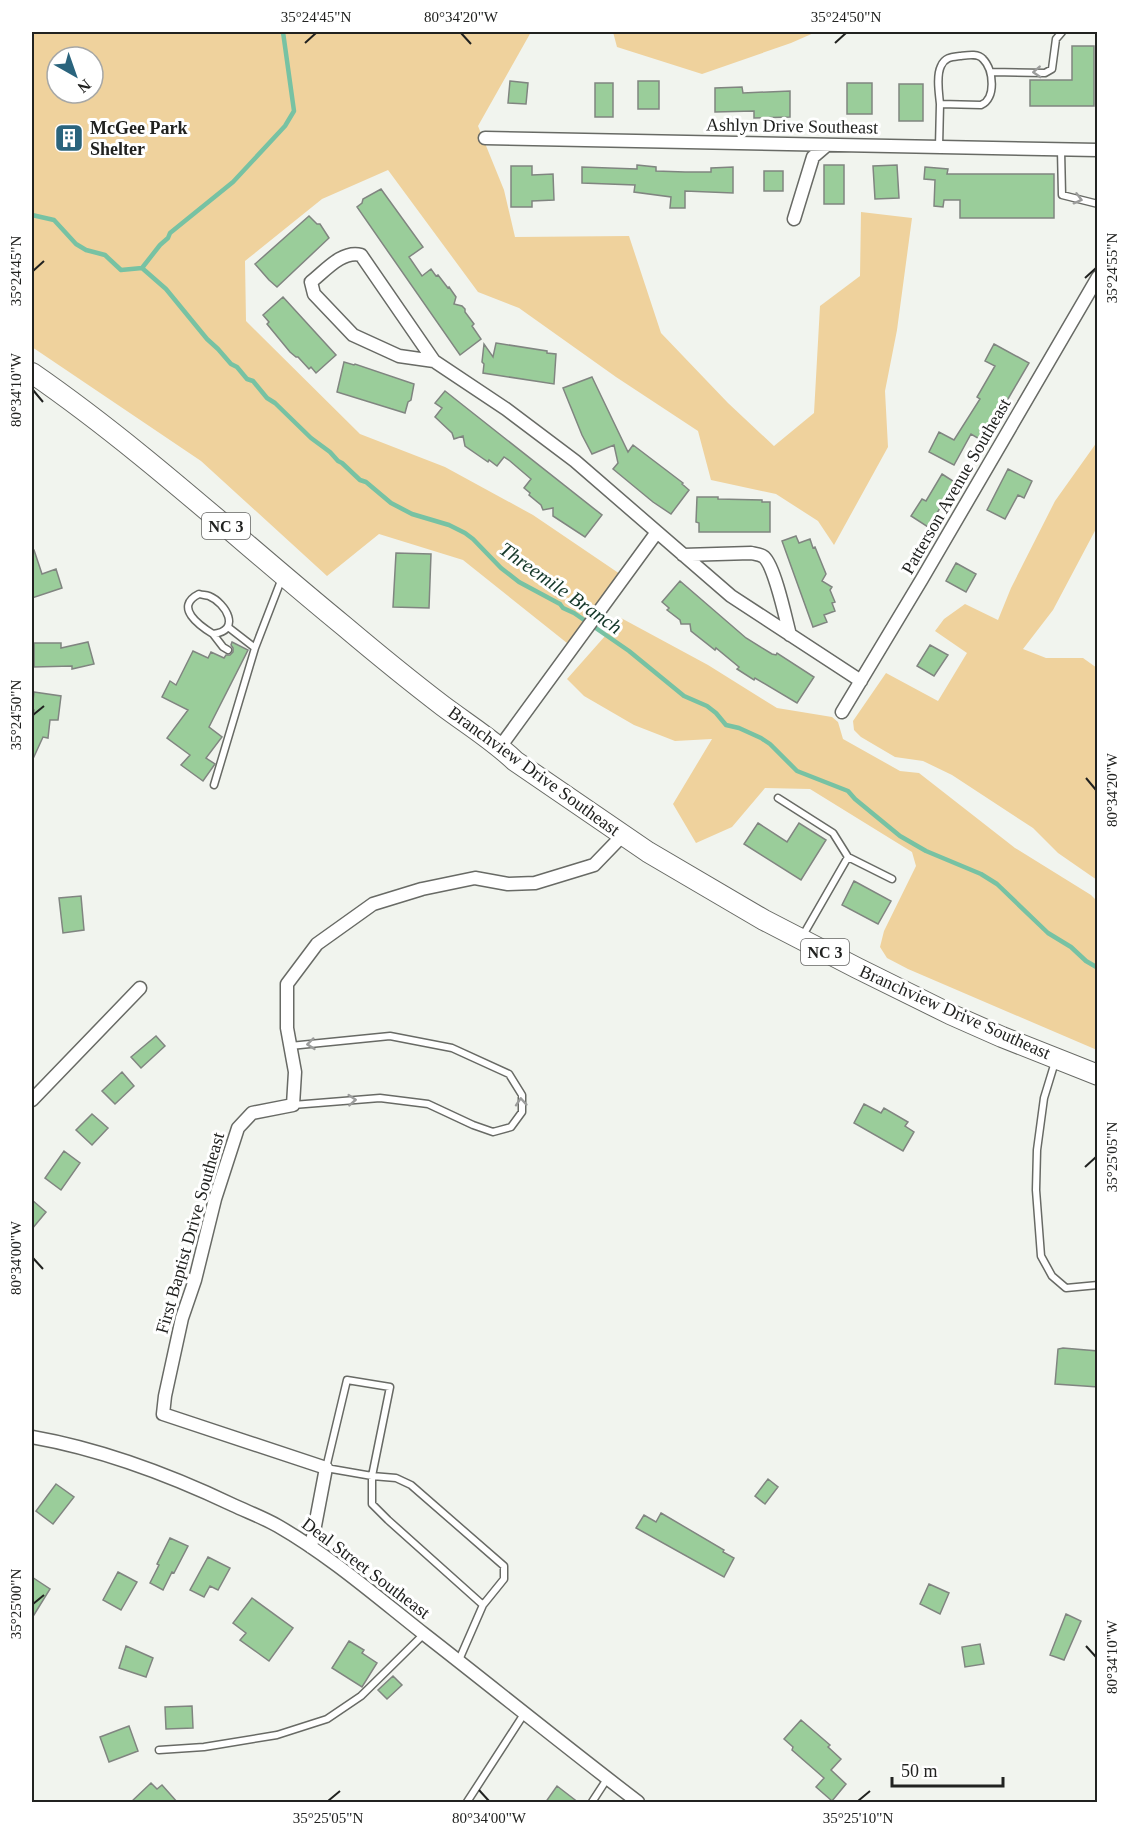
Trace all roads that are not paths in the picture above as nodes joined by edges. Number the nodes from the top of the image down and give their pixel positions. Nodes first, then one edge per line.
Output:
1 (1062, 32) edge
2 (991, 72) junction
3 (940, 104) junction
4 (485, 138) dead end
5 (827, 145) junction
6 (939, 147) junction
7 (1061, 150) junction
8 (1098, 150) edge
9 (1098, 204) edge
10 (794, 219) dead end
11 (1098, 277) edge
12 (434, 361) junction
13 (32, 374) edge
14 (657, 532) junction
15 (683, 555) junction
16 (284, 575) junction
17 (228, 627) junction
18 (213, 634) junction
19 (790, 635) junction
20 (255, 648) junction
21 (228, 650) dead end
22 (243, 659) dead end
23 (250, 664) junction
24 (861, 681) junction
25 (842, 712) dead end
26 (500, 747) junction
27 (214, 785) dead end
28 (778, 798) dead end
29 (623, 835) junction
30 (848, 856) junction
31 (892, 879) dead end
32 (800, 939) junction
33 (140, 987) dead end
34 (290, 1046) junction
35 (1056, 1058) junction
36 (1098, 1075) edge
37 (32, 1100) edge
38 (293, 1105) junction
39 (1098, 1285) edge
40 (32, 1437) edge
41 (326, 1468) junction
42 (372, 1476) junction
43 (311, 1547) junction
44 (483, 1605) junction
45 (424, 1634) junction
46 (459, 1660) junction
47 (524, 1714) junction
48 (159, 1750) dead end
49 (607, 1779) junction
50 (467, 1803) edge
51 (592, 1803) edge
52 (638, 1803) edge

1 -> 2 lane
2 - 3 lane
2 - 3 lane
3 - 6 lane
4 - 5 street, Ashlyn Drive Southeast
5 - 6 street, Ashlyn Drive Southeast
5 - 10 street
6 - 7 street, Ashlyn Drive Southeast
7 - 8 street, Ashlyn Drive Southeast
7 -> 9 lane
11 - 24 street, Patterson Avenue Southeast
12 - 12 street
12 - 14 street
13 - 16 main road, Branchview Drive Southeast / NC 3
14 - 15 street
14 - 26 street
15 - 19 street
15 - 19 street
16 - 20 lane
16 - 26 main road, Branchview Drive Southeast / NC 3
17 - 18 lane
17 - 18 lane
17 - 20 lane
18 - 21 lane
19 - 24 street
20 - 23 lane
22 - 23 lane
23 - 27 lane
24 - 25 street, Patterson Avenue Southeast
26 - 29 main road, Branchview Drive Southeast / NC 3
28 - 30 lane
29 - 32 main road, Branchview Drive Southeast / NC 3
29 - 34 street
30 - 31 lane
30 - 32 lane
32 - 35 main road, Branchview Drive Southeast / NC 3
33 - 37 street
34 - 38 street
38 -> 34 lane
35 - 36 main road, Branchview Drive Southeast / NC 3
35 - 39 lane
38 - 41 street, First Baptist Drive Southeast
40 - 43 street, Deal Street Southeast
41 - 42 lane
41 - 42 lane
41 - 43 street
42 - 44 lane
42 - 44 lane
43 - 45 street, Deal Street Southeast
44 - 46 lane
45 - 46 street, Deal Street Southeast
45 - 48 lane
46 - 47 street, Deal Street Southeast
47 - 49 street, Deal Street Southeast
47 - 50 lane
49 - 51 lane
49 - 52 street, Deal Street Southeast

